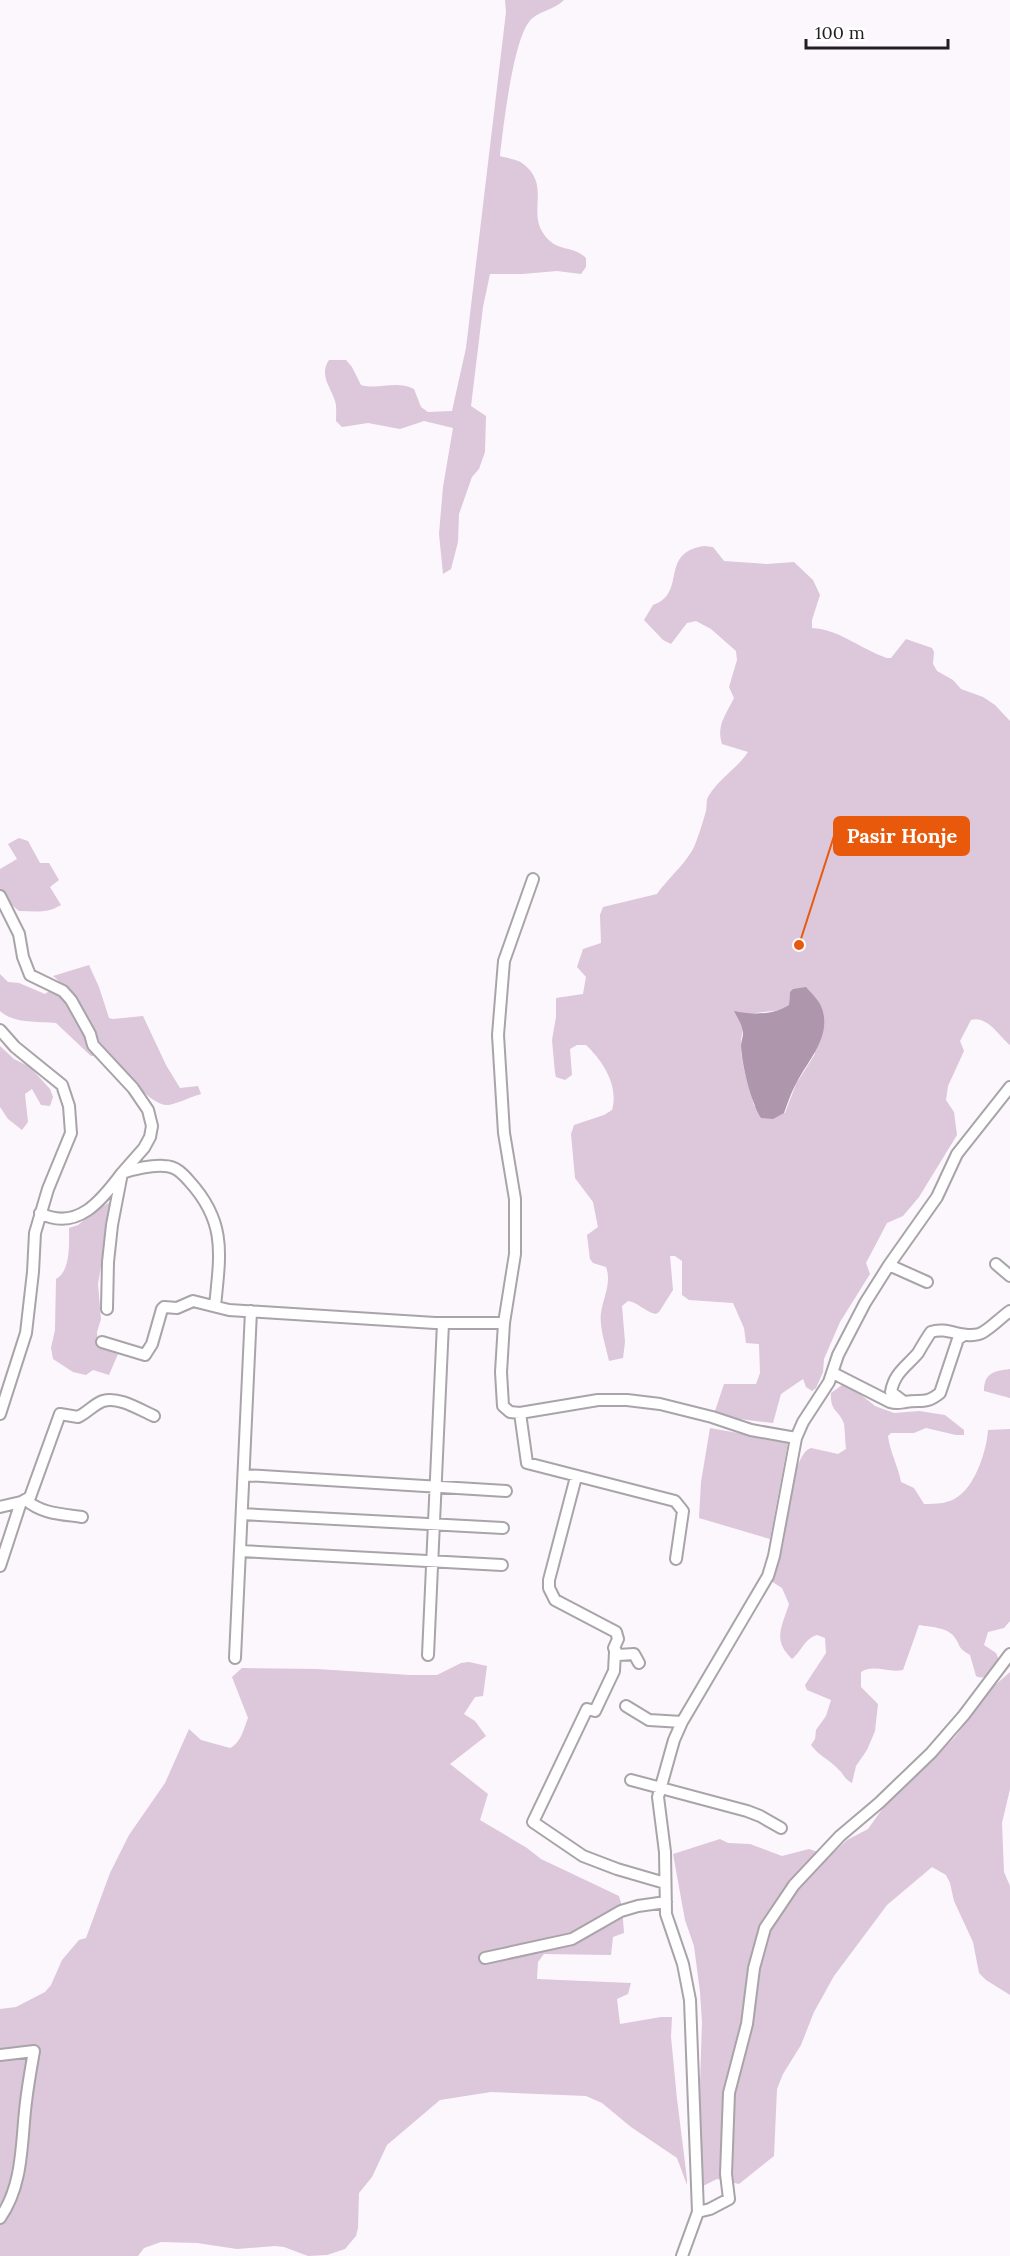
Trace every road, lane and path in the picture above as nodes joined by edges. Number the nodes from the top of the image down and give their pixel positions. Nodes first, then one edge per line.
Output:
1 (533, 879) dead end
2 (0, 896) edge
3 (0, 1030) edge
4 (1010, 1086) edge
5 (122, 1173) junction
6 (40, 1213) junction
7 (996, 1264) dead end
8 (889, 1265) junction
9 (1010, 1276) edge
10 (927, 1282) dead end
11 (215, 1306) junction
12 (107, 1309) dead end
13 (251, 1311) junction
14 (1010, 1311) edge
15 (443, 1323) junction
16 (504, 1323) junction
17 (964, 1335) junction
18 (102, 1342) dead end
19 (833, 1373) junction
20 (904, 1402) junction
21 (520, 1413) junction
22 (0, 1414) edge
23 (154, 1416) dead end
24 (796, 1438) junction
25 (244, 1475) junction
26 (576, 1477) junction
27 (435, 1486) junction
28 (506, 1491) dead end
29 (23, 1501) junction
30 (0, 1507) edge
31 (242, 1514) junction
32 (82, 1517) dead end
33 (434, 1523) junction
34 (504, 1528) dead end
35 (240, 1551) junction
36 (676, 1559) dead end
37 (432, 1561) junction
38 (502, 1564) dead end
39 (0, 1566) edge
40 (615, 1652) junction
41 (1010, 1654) edge
42 (428, 1656) dead end
43 (235, 1658) dead end
44 (639, 1663) dead end
45 (626, 1706) dead end
46 (682, 1722) junction
47 (631, 1780) dead end
48 (659, 1788) junction
49 (781, 1828) dead end
50 (666, 1882) junction
51 (666, 1902) junction
52 (485, 1958) dead end
53 (0, 2055) edge
54 (698, 2212) junction
55 (0, 2218) edge
56 (682, 2256) edge

1 - 16 street
2 - 5 street
3 - 6 street
4 - 8 street
5 - 6 street
5 - 11 street
5 - 12 street
6 - 22 street
7 - 9 street
8 - 10 street
8 - 19 street
11 - 13 street
11 - 18 street
13 - 15 street
13 - 25 street
14 - 17 street
15 - 16 street
15 - 27 street
16 - 21 street
17 - 20 street
17 - 20 street
19 - 20 street
19 - 24 street
21 - 24 street
21 - 26 street
23 - 29 street
24 - 46 street
25 - 27 street
25 - 31 street
26 - 36 street
26 - 40 street
27 - 28 street
27 - 33 street
29 - 30 street
29 - 32 street
29 - 39 street
31 - 33 street
31 - 35 street
33 - 34 street
33 - 37 street
35 - 37 street
35 - 43 street
37 - 38 street
37 - 42 street
40 - 44 street
40 - 50 street
41 - 54 street
45 - 46 street
46 - 48 street
47 - 48 street
48 - 49 street
48 - 50 street
50 - 51 street
51 - 52 street
51 - 54 street
53 - 55 street
54 - 56 street

